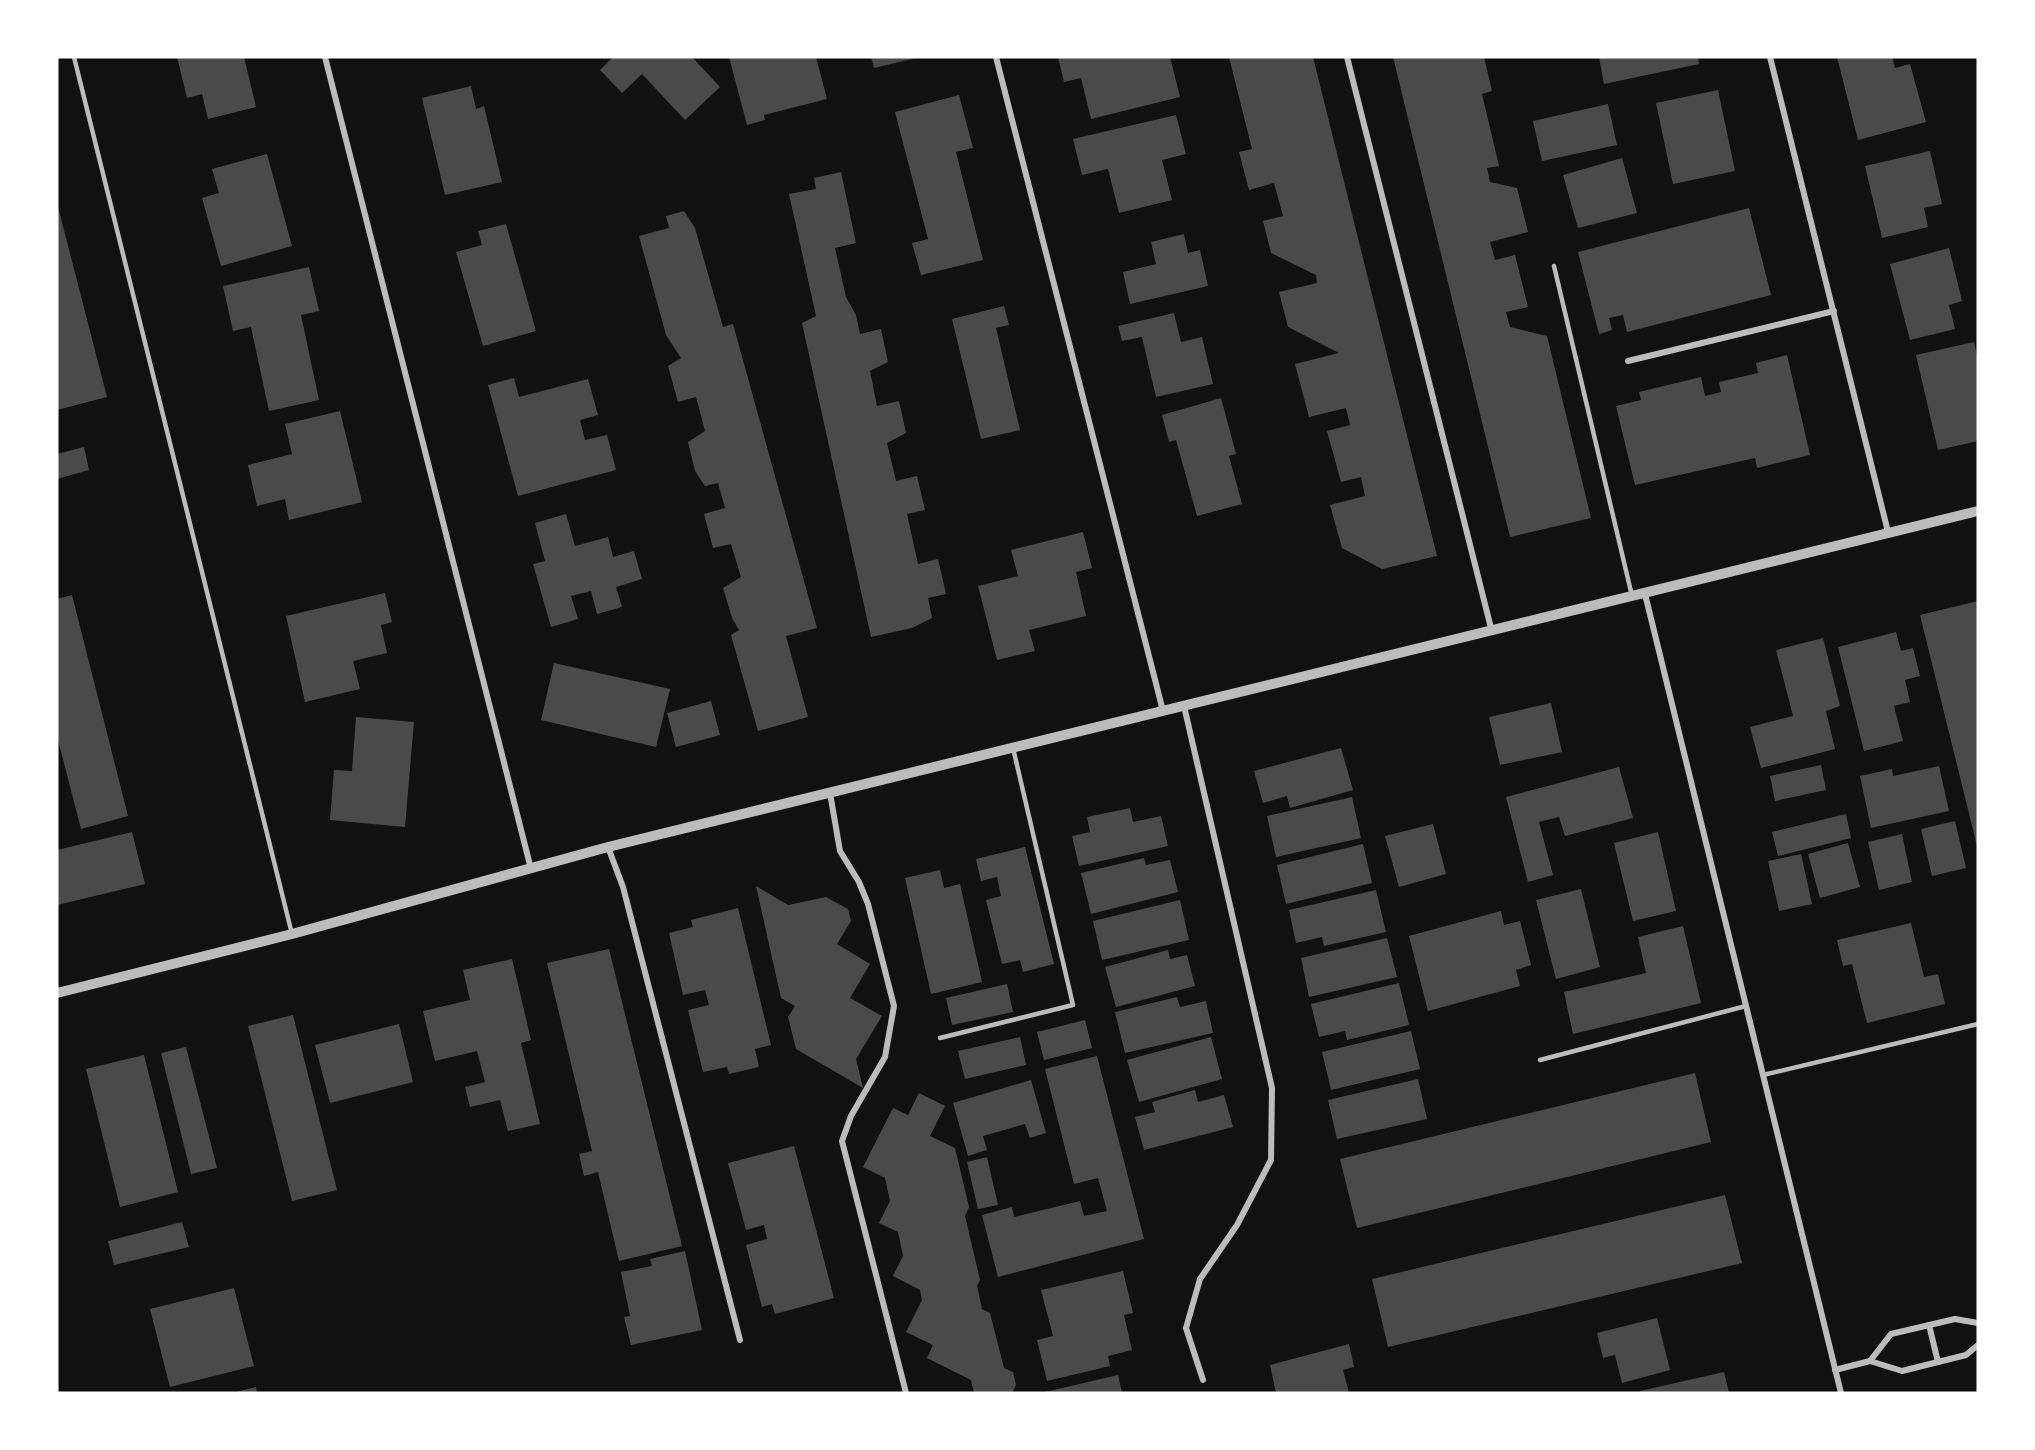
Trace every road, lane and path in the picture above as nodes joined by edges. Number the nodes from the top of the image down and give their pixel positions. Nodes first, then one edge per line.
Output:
1 (74, 57) edge
2 (325, 57) edge
3 (996, 57) edge
4 (1347, 57) edge
5 (1770, 57) edge
6 (1554, 266) dead end
7 (1834, 311) junction
8 (1628, 361) dead end
9 (1978, 511) edge
10 (1888, 532) junction
11 (1645, 594) junction
12 (1632, 597) junction
13 (1492, 632) junction
14 (1184, 706) junction
15 (1163, 711) junction
16 (1013, 748) junction
17 (830, 793) junction
18 (608, 847) junction
19 (531, 869) junction
20 (291, 934) junction
21 (57, 993) edge
22 (1746, 1006) junction
23 (1978, 1024) edge
24 (940, 1038) dead end
25 (1540, 1060) dead end
26 (1763, 1075) junction
27 (1978, 1323) edge
28 (1929, 1325) junction
29 (740, 1340) dead end
30 (1978, 1345) edge
31 (1870, 1361) junction
32 (1938, 1362) junction
33 (1835, 1370) junction
34 (1203, 1380) dead end
35 (906, 1393) edge
36 (1841, 1393) edge

1 - 20 lane
2 - 19 street
3 - 15 street
4 - 13 street
5 - 7 street
6 - 12 lane
7 - 8 street
7 - 10 street
9 - 10 street
10 - 11 street
11 - 12 street
11 - 22 street
12 - 13 street
13 - 14 street
14 - 15 street
14 - 34 street
15 - 16 street
16 - 17 street
16 - 24 lane
17 - 18 street
17 - 35 street
18 - 19 street
18 - 29 street
19 - 20 street
20 - 21 street
22 - 25 lane
22 - 26 street
23 - 26 lane
26 - 33 street
27 - 28 street
28 - 31 street
28 - 32 street
30 - 32 street
31 - 32 street
31 - 33 street
33 - 36 street

